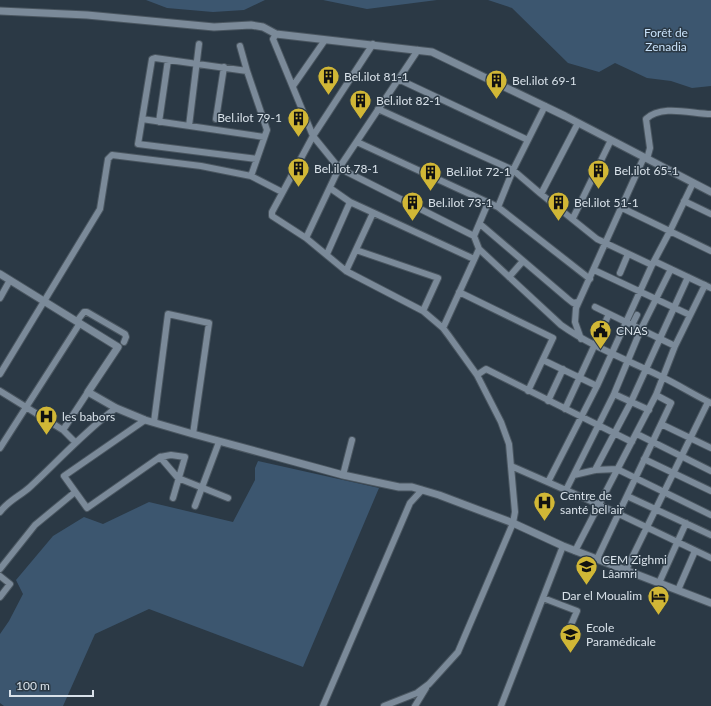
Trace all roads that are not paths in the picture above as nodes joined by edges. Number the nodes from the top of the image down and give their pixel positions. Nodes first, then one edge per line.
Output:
1 (0, 11) edge
2 (276, 34) junction
3 (325, 40) junction
4 (199, 44) dead end
5 (373, 44) junction
6 (240, 46) dead end
7 (418, 50) junction
8 (168, 60) junction
9 (197, 63) junction
10 (224, 67) junction
11 (248, 71) junction
12 (398, 79) junction
13 (293, 86) junction
14 (545, 106) junction
15 (378, 109) junction
16 (711, 114) edge
17 (142, 119) junction
18 (216, 119) dead end
19 (159, 122) junction
20 (578, 123) junction
21 (189, 126) junction
22 (313, 136) junction
23 (264, 137) junction
24 (528, 140) junction
25 (611, 140) junction
26 (357, 142) junction
27 (138, 144) junction
28 (137, 158) junction
29 (645, 158) junction
30 (257, 159) junction
31 (339, 168) junction
32 (513, 170) junction
33 (250, 176) junction
34 (692, 183) junction
35 (330, 188) junction
36 (282, 192) junction
37 (711, 192) edge
38 (541, 194) junction
39 (684, 200) junction
40 (350, 202) junction
41 (488, 203) junction
42 (498, 207) junction
43 (620, 208) junction
44 (373, 213) junction
45 (711, 214) edge
46 (572, 218) junction
47 (480, 224) junction
48 (670, 232) junction
49 (474, 236) junction
50 (306, 238) junction
51 (605, 244) junction
52 (478, 249) junction
53 (356, 250) junction
54 (711, 251) edge
55 (327, 254) junction
56 (628, 254) junction
57 (474, 259) junction
58 (523, 261) junction
59 (653, 263) junction
60 (671, 269) junction
61 (594, 270) junction
62 (346, 271) junction
63 (620, 273) dead end
64 (0, 274) edge
65 (509, 277) junction
66 (688, 277) junction
67 (590, 279) junction
68 (10, 280) junction
69 (704, 285) junction
70 (711, 288) edge
71 (640, 291) junction
72 (459, 292) junction
73 (0, 298) edge
74 (656, 299) junction
75 (45, 301) junction
76 (578, 302) junction
77 (595, 307) dead end
78 (673, 307) junction
79 (423, 311) junction
80 (609, 314) junction
81 (637, 315) dead end
82 (690, 315) junction
83 (79, 322) junction
84 (625, 322) junction
85 (632, 325) junction
86 (443, 328) junction
87 (641, 329) junction
88 (659, 338) junction
89 (582, 339) junction
90 (124, 342) dead end
91 (594, 346) junction
92 (675, 346) junction
93 (611, 354) junction
94 (543, 360) junction
95 (628, 361) junction
96 (563, 369) junction
97 (645, 369) junction
98 (0, 374) edge
99 (477, 375) junction
100 (664, 377) junction
101 (580, 378) junction
102 (597, 386) junction
103 (0, 391) edge
104 (528, 391) junction
105 (88, 392) junction
106 (614, 394) junction
107 (656, 395) junction
108 (548, 401) junction
109 (631, 402) junction
110 (710, 403) edge
111 (26, 407) junction
112 (116, 408) junction
113 (565, 409) junction
114 (649, 410) junction
115 (581, 417) junction
116 (145, 420) junction
117 (154, 422) junction
118 (661, 424) junction
119 (598, 426) junction
120 (63, 430) junction
121 (614, 433) junction
122 (193, 434) junction
123 (637, 434) junction
124 (691, 439) junction
125 (352, 440) dead end
126 (653, 441) junction
127 (75, 442) junction
128 (219, 442) junction
129 (632, 442) junction
130 (0, 448) edge
131 (711, 448) edge
132 (160, 457) junction
133 (682, 457) junction
134 (644, 459) junction
135 (512, 466) junction
136 (617, 469) junction
137 (595, 470) junction
138 (711, 471) edge
139 (674, 473) junction
140 (343, 475) junction
141 (574, 475) junction
142 (635, 477) junction
143 (178, 478) junction
144 (548, 482) junction
145 (202, 488) junction
146 (422, 490) junction
147 (566, 490) junction
148 (711, 491) edge
149 (75, 492) junction
150 (665, 492) junction
151 (626, 496) junction
152 (173, 498) dead end
153 (228, 498) dead end
154 (600, 505) junction
155 (195, 506) dead end
156 (656, 509) junction
157 (0, 512) edge
158 (618, 514) junction
159 (711, 515) edge
160 (513, 523) junction
161 (686, 523) junction
162 (647, 529) junction
163 (711, 535) edge
164 (678, 543) junction
165 (563, 546) junction
166 (575, 551) junction
167 (695, 551) junction
168 (711, 558) edge
169 (597, 559) junction
170 (0, 569) edge
171 (626, 570) junction
172 (0, 576) edge
173 (659, 583) junction
174 (678, 590) junction
175 (0, 597) edge
176 (543, 598) junction
177 (711, 599) edge
178 (711, 603) edge
179 (568, 632) dead end
180 (429, 684) junction
181 (324, 706) edge
182 (384, 706) edge
183 (415, 706) edge
184 (501, 706) edge

1 - 2 street
2 - 3 street
2 - 13 street
3 - 5 street
3 - 13 street
4 - 9 street
5 - 7 street
5 - 22 street
6 - 11 street
7 - 12 street
7 - 14 street
8 - 9 street
8 - 17 street
8 - 19 street
9 - 10 street
9 - 21 street
10 - 11 street
10 - 18 street
11 - 23 street
12 - 15 street
12 - 24 street
13 - 22 street
14 - 20 street
14 - 24 street
15 - 26 street
15 - 32 street
16 - 29 street
17 - 19 street
17 - 27 street
19 - 21 street
20 - 25 street
20 - 38 street
21 - 23 street
22 - 31 street
22 - 36 street
23 - 30 street
24 - 32 street
25 - 29 street
25 - 46 street
26 - 31 street
26 - 41 street
27 - 28 street
27 - 30 street
28 - 33 street
28 - 75 street
29 - 34 street
29 - 43 street
30 - 33 street
31 - 35 street
31 - 49 street
32 - 38 street
32 - 42 street
33 - 36 street
34 - 37 street
34 - 39 street
35 - 40 street
35 - 50 street
36 - 50 street
38 - 46 street
39 - 45 street
39 - 48 street
40 - 44 street
40 - 55 street
41 - 42 street
41 - 47 street
42 - 67 street
43 - 48 street
43 - 51 street
44 - 53 street
44 - 57 street
46 - 51 street
47 - 49 street
47 - 58 street
48 - 54 street
48 - 59 street
49 - 52 street
50 - 55 street
51 - 56 street
51 - 61 street
52 - 57 street
52 - 65 street
53 - 62 street
53 - 79 street
55 - 62 street
56 - 59 street
56 - 63 street
57 - 72 street
58 - 65 street
58 - 76 street
59 - 60 street
59 - 71 street
60 - 66 street
60 - 74 street
61 - 67 street
61 - 71 street
62 - 79 street
64 - 68 street
65 - 89 street
66 - 69 street
66 - 78 street
67 - 76 street
68 - 73 street
68 - 75 street
69 - 70 street
69 - 82 street
71 - 74 street
71 - 84 street
72 - 86 street
72 - 94 street
74 - 78 street
74 - 87 street
75 - 83 street
75 - 98 street
76 - 89 street
77 - 80 street
78 - 82 street
78 - 88 street
79 - 86 street
80 - 84 street
80 - 91 street
81 - 85 street
82 - 92 street
83 - 90 street
83 - 105 street
83 - 111 street
84 - 85 street
84 - 93 street
85 - 87 street
86 - 99 street
87 - 88 street
87 - 95 street
88 - 92 street
88 - 97 street
89 - 91 street
91 - 93 street
91 - 101 street
92 - 100 street
93 - 95 street
93 - 102 street
94 - 96 street
94 - 104 street
95 - 97 street
95 - 106 street
96 - 101 street
96 - 108 street
97 - 100 street
97 - 109 street
99 - 104 street
99 - 135 street
100 - 107 street
100 - 110 street
101 - 102 street
101 - 113 street
102 - 115 street
103 - 111 street
104 - 108 street
105 - 112 street
105 - 120 street
106 - 109 street
106 - 119 street
107 - 114 street
107 - 118 street
108 - 113 street
109 - 114 street
109 - 121 street
110 - 124 street
111 - 120 street
111 - 130 street
112 - 116 street
112 - 127 street
113 - 115 street
114 - 123 street
115 - 119 street
115 - 144 street
116 - 117 street
116 - 149 street
117 - 122 street
117 - 122 street
118 - 124 street
118 - 126 street
119 - 121 street
119 - 141 street
120 - 127 street
121 - 129 street
121 - 137 street
122 - 128 street
123 - 126 street
123 - 129 street
124 - 131 street
124 - 133 street
125 - 140 street
126 - 133 street
126 - 134 street
127 - 157 street
128 - 140 street
128 - 145 street
129 - 136 street
132 - 143 street
132 - 143 street
132 - 149 street
133 - 138 street
133 - 139 street
134 - 139 street
134 - 142 street
135 - 144 street
135 - 160 street
136 - 137 street
136 - 142 street
136 - 154 street
137 - 141 street
139 - 148 street
139 - 150 street
140 - 146 street
141 - 147 street
142 - 150 street
142 - 151 street
143 - 145 street
143 - 152 street
144 - 147 street
145 - 153 street
145 - 155 street
146 - 160 street
146 - 181 street
147 - 154 street
149 - 170 street
150 - 156 street
150 - 159 street
151 - 156 street
151 - 158 street
154 - 158 street
154 - 166 street
156 - 161 street
156 - 162 street
158 - 162 street
158 - 169 street
160 - 165 street
160 - 180 street
161 - 163 street
161 - 164 street
162 - 164 street
162 - 171 street
164 - 167 street
164 - 173 street
165 - 166 street
165 - 176 street
166 - 169 street
167 - 168 street
167 - 174 street
169 - 171 street
171 - 173 street
172 - 175 street
173 - 174 street
174 - 178 street
176 - 179 street
176 - 184 street
177 - 178 street
180 - 182 street
180 - 183 street

